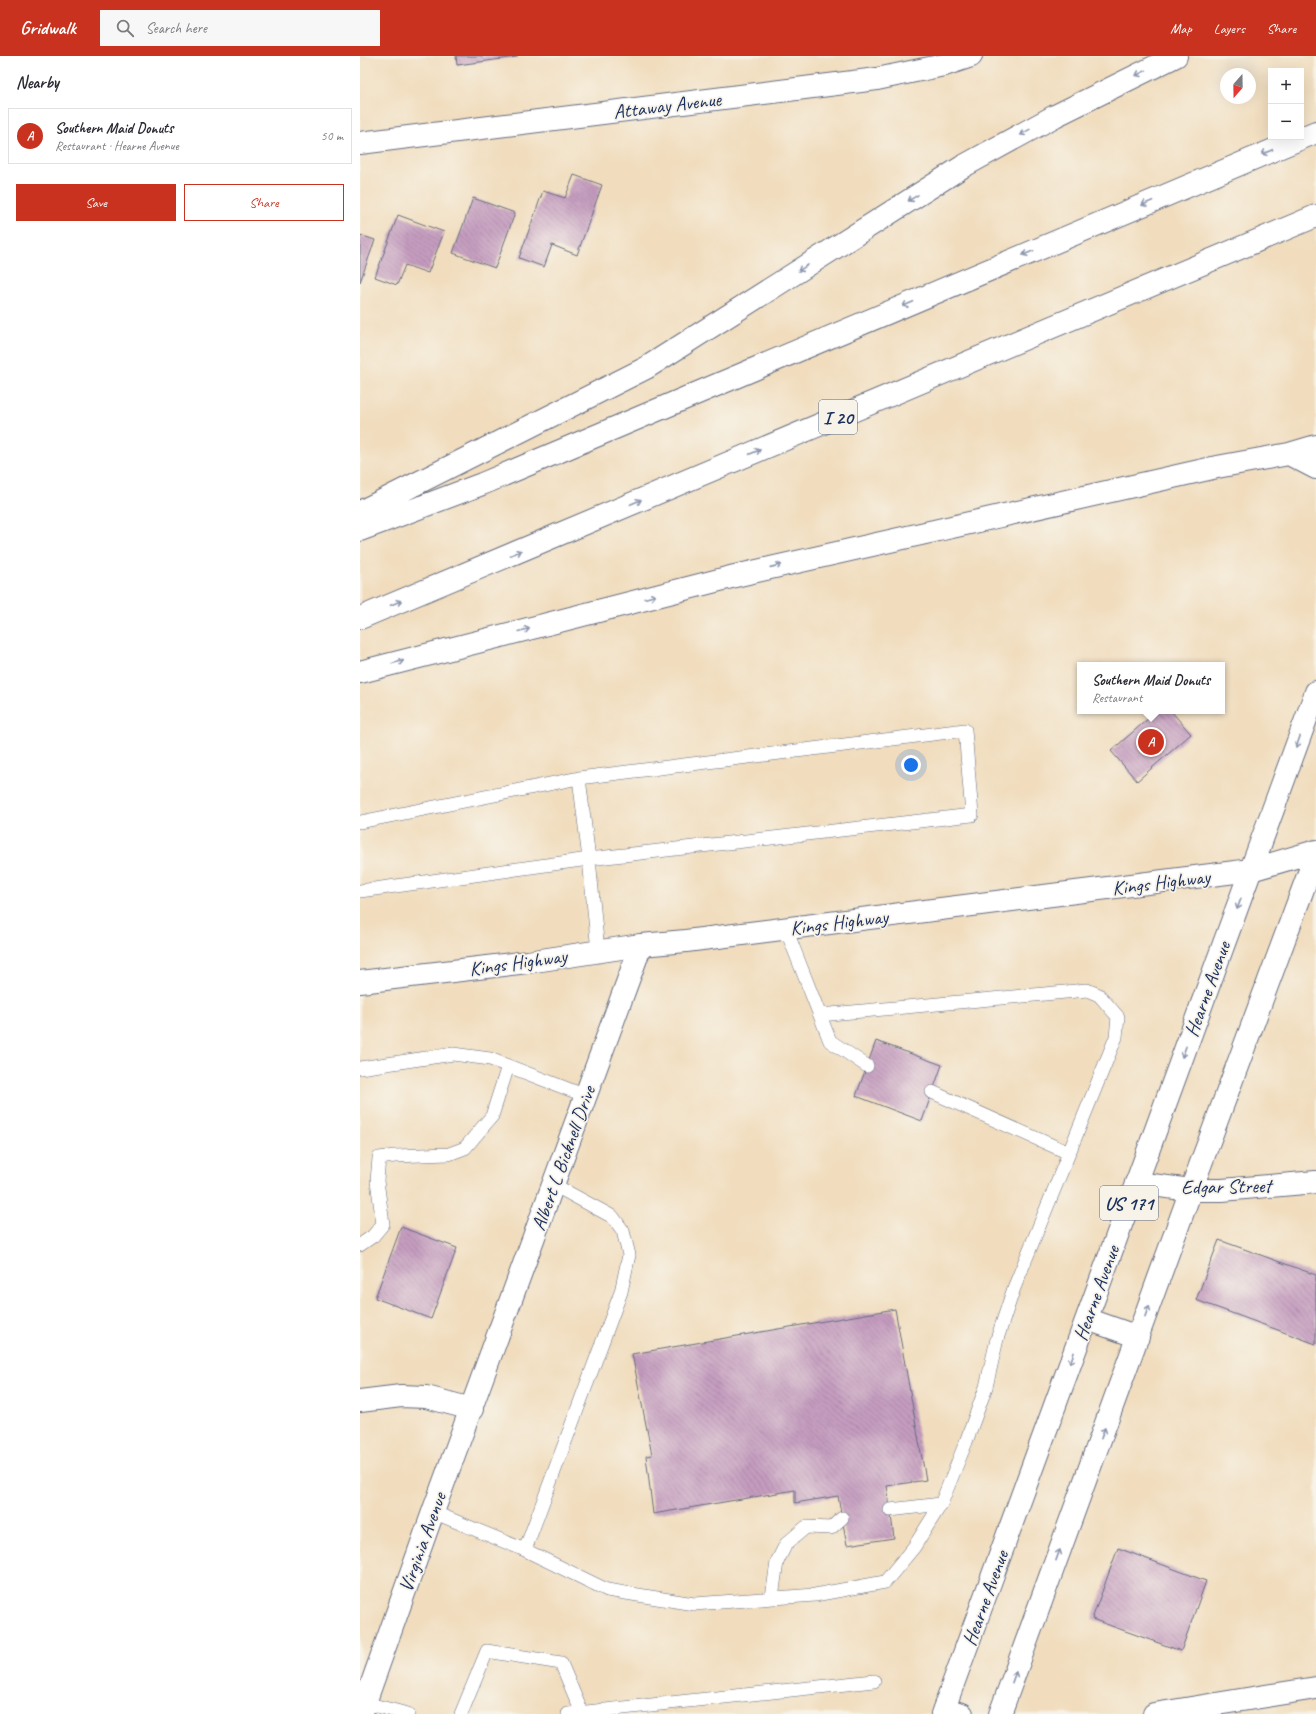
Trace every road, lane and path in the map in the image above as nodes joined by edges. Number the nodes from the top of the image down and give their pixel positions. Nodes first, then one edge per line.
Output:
1 (971, 56) edge
2 (1176, 56) edge
3 (1316, 132) edge
4 (360, 143) edge
5 (1316, 216) edge
6 (1316, 446) edge
7 (1289, 454) junction
8 (1316, 468) edge
9 (360, 512) edge
10 (360, 530) edge
11 (360, 618) edge
12 (360, 672) edge
13 (1316, 692) edge
14 (579, 778) junction
15 (360, 822) edge
16 (1316, 852) edge
17 (589, 859) junction
18 (1251, 870) junction
19 (360, 891) edge
20 (786, 929) junction
21 (641, 945) junction
22 (598, 951) junction
23 (360, 982) edge
24 (820, 1015) junction
25 (508, 1066) junction
26 (867, 1066) dead end
27 (360, 1068) edge
28 (932, 1092) dead end
29 (586, 1096) junction
30 (1069, 1153) junction
31 (1316, 1182) edge
32 (1136, 1183) junction
33 (554, 1184) junction
34 (1191, 1190) junction
35 (360, 1245) edge
36 (1087, 1319) junction
37 (1138, 1337) junction
38 (485, 1372) joint
39 (360, 1401) edge
40 (472, 1409) junction
41 (941, 1504) junction
42 (890, 1510) dead end
43 (433, 1512) junction
44 (842, 1518) dead end
45 (525, 1550) junction
46 (772, 1598) junction
47 (874, 1681) dead end
48 (1316, 1688) edge
49 (363, 1708) edge
50 (582, 1712) junction
51 (949, 1712) edge
52 (408, 1714) edge
53 (461, 1714) edge
54 (568, 1714) edge
55 (1000, 1714) edge
56 (1154, 1714) edge

1 - 4 main road, Attaway Avenue
2 -> 9 main road
3 -> 10 main road
11 -> 5 main road, I 20
6 - 7 main road
7 - 8 main road
12 -> 7 main road
13 -> 18 main road, Hearne Avenue / US 171
14 - 15 lane
14 - 17 lane
14 - 17 lane
16 - 18 main road, Kings Highway
16 - 34 main road, US 171
17 - 19 lane
17 - 22 lane
18 - 20 main road, Kings Highway
18 -> 32 main road, Hearne Avenue / US 171
20 - 21 main road, Kings Highway
20 - 24 lane
21 - 22 main road, Kings Highway
21 - 29 main road, Albert L Bicknell Drive
22 - 23 main road, Kings Highway
24 - 26 lane
24 - 30 lane
25 - 27 lane
25 - 29 lane
25 - 35 lane
28 - 30 lane
29 - 33 main road, Albert L Bicknell Drive
30 - 41 lane
31 - 34 main road, Edgar Street
32 - 34 main road, Edgar Street
32 - 36 main road, Hearne Avenue / US 171
33 - 38 main road, Albert L Bicknell Drive
33 - 45 lane
37 -> 34 main road, US 171
36 - 37 main road
36 -> 51 main road, Hearne Avenue / US 171
55 -> 37 main road, US 171
38 - 40 main road, Virginia Avenue
39 - 40 main road
40 - 43 main road, Virginia Avenue
41 - 42 lane
41 - 46 lane
43 - 45 lane
43 - 49 main road, Virginia Avenue
44 - 46 lane
45 - 46 lane
47 - 50 lane
48 - 56 main road
49 - 52 lane
50 - 53 lane
50 - 54 lane

